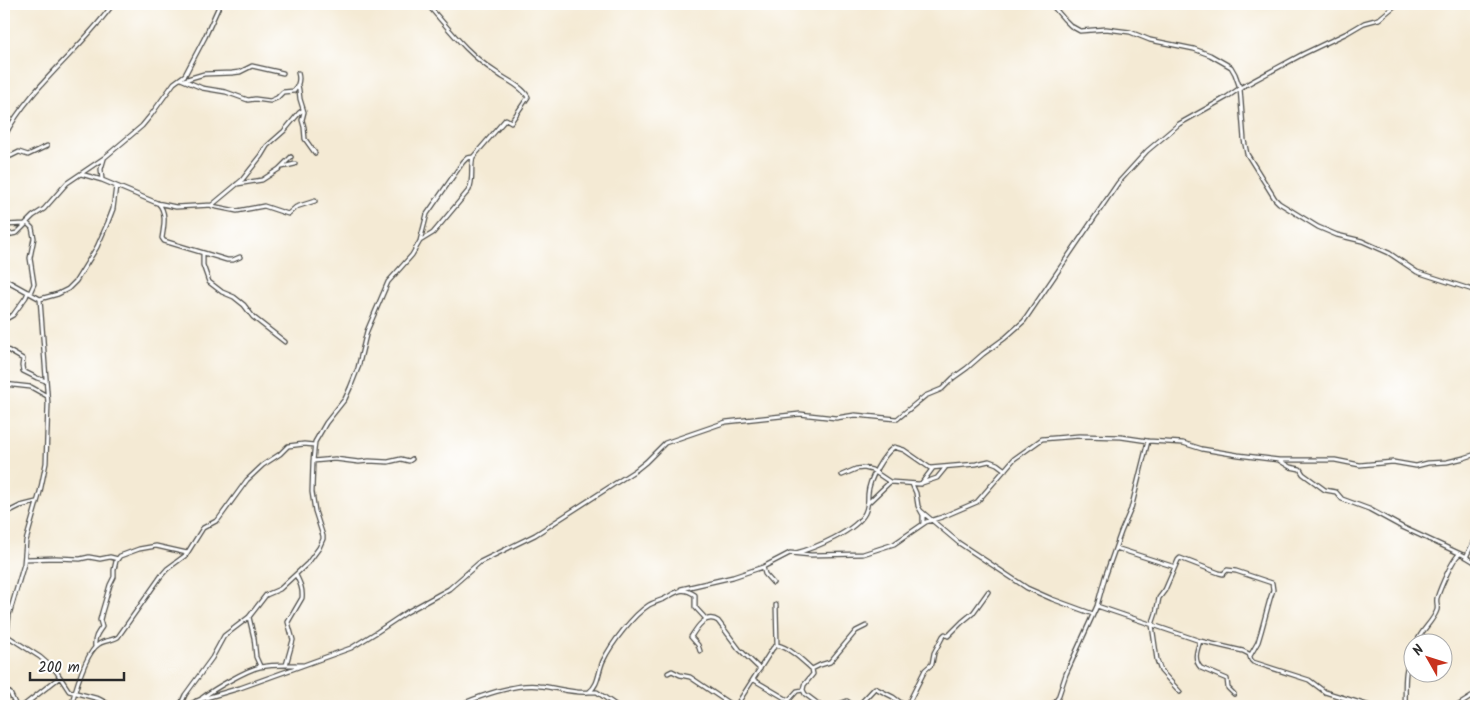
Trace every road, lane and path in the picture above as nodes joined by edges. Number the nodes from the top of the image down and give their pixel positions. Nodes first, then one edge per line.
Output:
1 (113, 4) edge
2 (220, 4) edge
3 (427, 4) edge
4 (1051, 4) edge
5 (1397, 4) edge
6 (283, 73) dead end
7 (298, 73) dead end
8 (182, 79) junction
9 (298, 85) junction
10 (1240, 88) junction
11 (303, 110) junction
12 (4, 137) edge
13 (46, 146) dead end
14 (4, 152) edge
15 (315, 153) dead end
16 (291, 157) dead end
17 (474, 157) junction
18 (104, 158) junction
19 (296, 164) dead end
20 (282, 166) junction
21 (81, 174) junction
22 (102, 180) junction
23 (236, 184) junction
24 (116, 186) junction
25 (315, 202) dead end
26 (157, 203) junction
27 (212, 205) junction
28 (26, 223) junction
29 (4, 226) edge
30 (4, 240) edge
31 (420, 241) junction
32 (203, 254) junction
33 (240, 257) dead end
34 (4, 279) edge
35 (1476, 291) edge
36 (29, 292) junction
37 (40, 299) junction
38 (4, 320) edge
39 (285, 342) dead end
40 (4, 348) edge
41 (46, 380) junction
42 (4, 384) edge
43 (48, 396) junction
44 (1148, 441) junction
45 (314, 445) junction
46 (1476, 454) edge
47 (412, 459) dead end
48 (1278, 460) junction
49 (313, 462) junction
50 (947, 467) junction
51 (933, 468) junction
52 (1004, 470) junction
53 (876, 472) junction
54 (842, 475) dead end
55 (890, 482) junction
56 (912, 484) junction
57 (921, 484) junction
58 (36, 502) junction
59 (868, 504) junction
60 (921, 511) junction
61 (4, 514) edge
62 (932, 520) junction
63 (923, 524) junction
64 (1476, 538) edge
65 (1116, 548) junction
66 (187, 553) junction
67 (796, 553) junction
68 (1460, 554) junction
69 (1466, 556) junction
70 (25, 559) junction
71 (118, 559) junction
72 (1476, 563) edge
73 (763, 567) junction
74 (1175, 567) junction
75 (296, 575) junction
76 (773, 584) dead end
77 (702, 585) junction
78 (681, 590) junction
79 (698, 592) junction
80 (988, 592) dead end
81 (776, 605) dead end
82 (1097, 606) junction
83 (1093, 614) junction
84 (249, 617) junction
85 (706, 620) junction
86 (1152, 625) junction
87 (866, 626) dead end
88 (1422, 632) edge
89 (5, 634) edge
90 (1200, 641) junction
91 (777, 645) junction
92 (95, 647) junction
93 (700, 651) dead end
94 (1250, 656) junction
95 (4, 661) edge
96 (304, 665) junction
97 (286, 666) junction
98 (261, 667) junction
99 (760, 669) junction
100 (812, 669) junction
101 (668, 673) dead end
102 (60, 677) junction
103 (754, 680) junction
104 (1405, 682) edge
105 (4, 690) edge
106 (803, 690) junction
107 (589, 692) junction
108 (1180, 692) dead end
109 (75, 693) junction
110 (1234, 694) dead end
111 (1476, 694) edge
112 (198, 700) junction
113 (788, 701) junction
114 (16, 706) edge
115 (23, 706) edge
116 (71, 706) edge
117 (112, 706) edge
118 (180, 706) edge
119 (186, 706) edge
120 (202, 706) edge
121 (457, 706) edge
122 (617, 706) edge
123 (735, 706) edge
124 (791, 706) edge
125 (821, 706) edge
126 (836, 706) edge
127 (854, 706) edge
128 (858, 706) edge
129 (906, 706) edge
130 (1052, 706) edge
131 (1370, 706) edge
132 (1405, 706) edge
133 (1457, 706) edge

1 - 12 street
2 - 8 street
3 - 17 street
4 - 10 street
5 - 10 street
6 - 8 street
7 - 9 street
8 - 9 street
8 - 18 street
9 - 11 street
10 - 35 street
10 - 96 street
11 - 15 street
11 - 23 street
13 - 14 street
16 - 20 street
17 - 31 street
17 - 31 street
18 - 21 street
18 - 22 street
19 - 20 street
20 - 23 street
21 - 22 street
21 - 28 street
22 - 24 street
23 - 27 street
24 - 26 street
24 - 37 street
25 - 27 street
26 - 27 street
26 - 32 street
28 - 29 street
28 - 30 street
28 - 36 street
31 - 45 street
32 - 33 street
32 - 39 street
34 - 36 street
36 - 37 street
36 - 38 street
37 - 41 street
40 - 41 street
41 - 43 street
42 - 43 street
43 - 58 street
44 - 48 street
44 - 52 street
44 - 65 street
45 - 49 street
45 - 66 street
46 - 48 street
47 - 49 street
48 - 68 street
49 - 75 street
50 - 51 street
50 - 52 street
50 - 57 street
51 - 53 street
51 - 57 street
52 - 62 street
53 - 54 street
53 - 55 street
53 - 59 street
55 - 56 street
55 - 59 street
56 - 57 street
56 - 60 street
58 - 61 street
58 - 70 street
59 - 67 street
60 - 62 street
60 - 63 street
62 - 63 street
62 - 83 street
63 - 67 street
64 - 69 street
65 - 74 street
65 - 82 street
66 - 71 street
66 - 92 street
67 - 73 street
68 - 69 street
68 - 88 street
69 - 72 street
70 - 71 street
70 - 89 street
71 - 92 street
73 - 76 street
73 - 77 street
74 - 86 street
74 - 94 street
75 - 84 street
75 - 97 street
77 - 78 street
77 - 79 street
78 - 79 street
78 - 107 street
79 - 85 street
80 - 129 street
81 - 91 street
82 - 83 street
82 - 86 street
83 - 130 street
84 - 98 street
84 - 118 street
85 - 93 street
85 - 99 street
86 - 90 street
86 - 108 street
87 - 100 street
89 - 95 street
89 - 102 street
90 - 94 street
90 - 110 street
91 - 99 street
91 - 100 street
92 - 109 street
94 - 131 street
96 - 97 street
96 - 112 street
97 - 98 street
98 - 112 street
99 - 103 street
100 - 106 street
101 - 123 street
102 - 109 street
102 - 115 street
103 - 113 street
103 - 123 street
104 - 132 street
105 - 114 street
106 - 113 street
106 - 125 street
107 - 121 street
107 - 122 street
109 - 116 street
109 - 117 street
111 - 133 street
112 - 119 street
112 - 120 street
113 - 124 street
126 - 127 street
128 - 129 street

